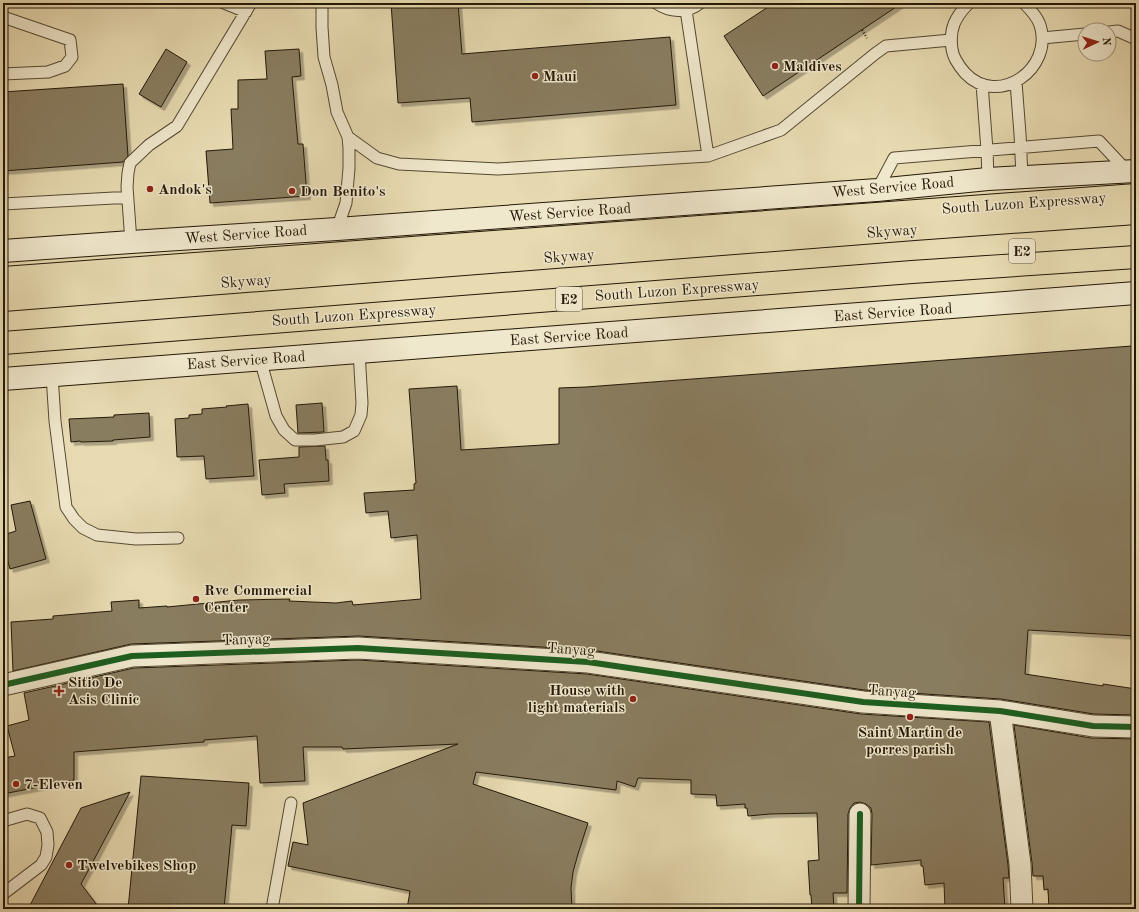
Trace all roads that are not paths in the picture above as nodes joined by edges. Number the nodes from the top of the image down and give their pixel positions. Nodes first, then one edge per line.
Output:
1 (224, 3) edge
2 (322, 3) edge
3 (656, 3) edge
4 (700, 3) edge
5 (969, 3) edge
6 (1024, 3) edge
7 (249, 7) edge
8 (686, 10) junction
9 (3, 17) edge
10 (1117, 31) edge
11 (1077, 35) edge
12 (1042, 38) junction
13 (1136, 39) edge
14 (950, 40) junction
15 (3, 74) edge
16 (1016, 82) junction
17 (982, 84) junction
18 (348, 137) junction
19 (1021, 148) junction
20 (987, 150) junction
21 (708, 156) junction
22 (1132, 171) edge
23 (1022, 176) junction
24 (988, 179) junction
25 (877, 190) junction
26 (1136, 195) edge
27 (127, 198) junction
28 (3, 204) edge
29 (1136, 213) edge
30 (337, 229) junction
31 (131, 242) junction
32 (1136, 242) edge
33 (3, 252) edge
34 (1136, 256) edge
35 (3, 278) edge
36 (1136, 293) edge
37 (3, 300) edge
38 (3, 328) edge
39 (3, 343) edge
40 (359, 352) junction
41 (260, 359) junction
42 (52, 375) junction
43 (3, 379) edge
44 (178, 538) dead end
45 (3, 685) edge
46 (1000, 711) junction
47 (1136, 727) edge
48 (291, 803) dead end
49 (860, 814) dead end
50 (3, 821) edge
51 (3, 894) edge
52 (272, 909) edge
53 (859, 909) edge
54 (1022, 909) edge

1 - 7 lane
2 - 18 lane
3 - 8 lane
4 - 8 lane
5 - 14 lane
6 - 12 lane
7 - 27 lane
8 - 21 lane
9 - 15 lane
10 - 13 lane
11 - 12 lane
12 - 16 lane
14 - 17 lane
14 - 21 lane
16 - 17 lane
16 - 19 lane
17 - 20 lane
18 - 21 lane
18 - 30 lane
19 - 20 lane
19 - 22 lane
19 - 23 lane
20 - 24 lane
20 - 25 lane
22 - 23 main road, West Service Road
23 - 24 main road, West Service Road
24 - 25 main road, West Service Road
25 - 30 main road, West Service Road
26 - 35 highway, South Luzon Expressway
27 - 28 lane
27 - 31 lane
29 - 37 highway, Skyway / E2
30 - 31 main road, West Service Road
31 - 33 main road, West Service Road
32 - 38 highway, Skyway / E2
34 - 39 highway, South Luzon Expressway / E2
36 - 40 main road, East Service Road
40 - 41 main road, East Service Road
40 - 41 lane
41 - 42 main road, East Service Road
42 - 43 main road, East Service Road
42 - 44 lane
45 - 46 street, Tanyag
46 - 47 street, Tanyag
46 - 54 street
48 - 52 lane
49 - 53 street
50 - 51 lane

